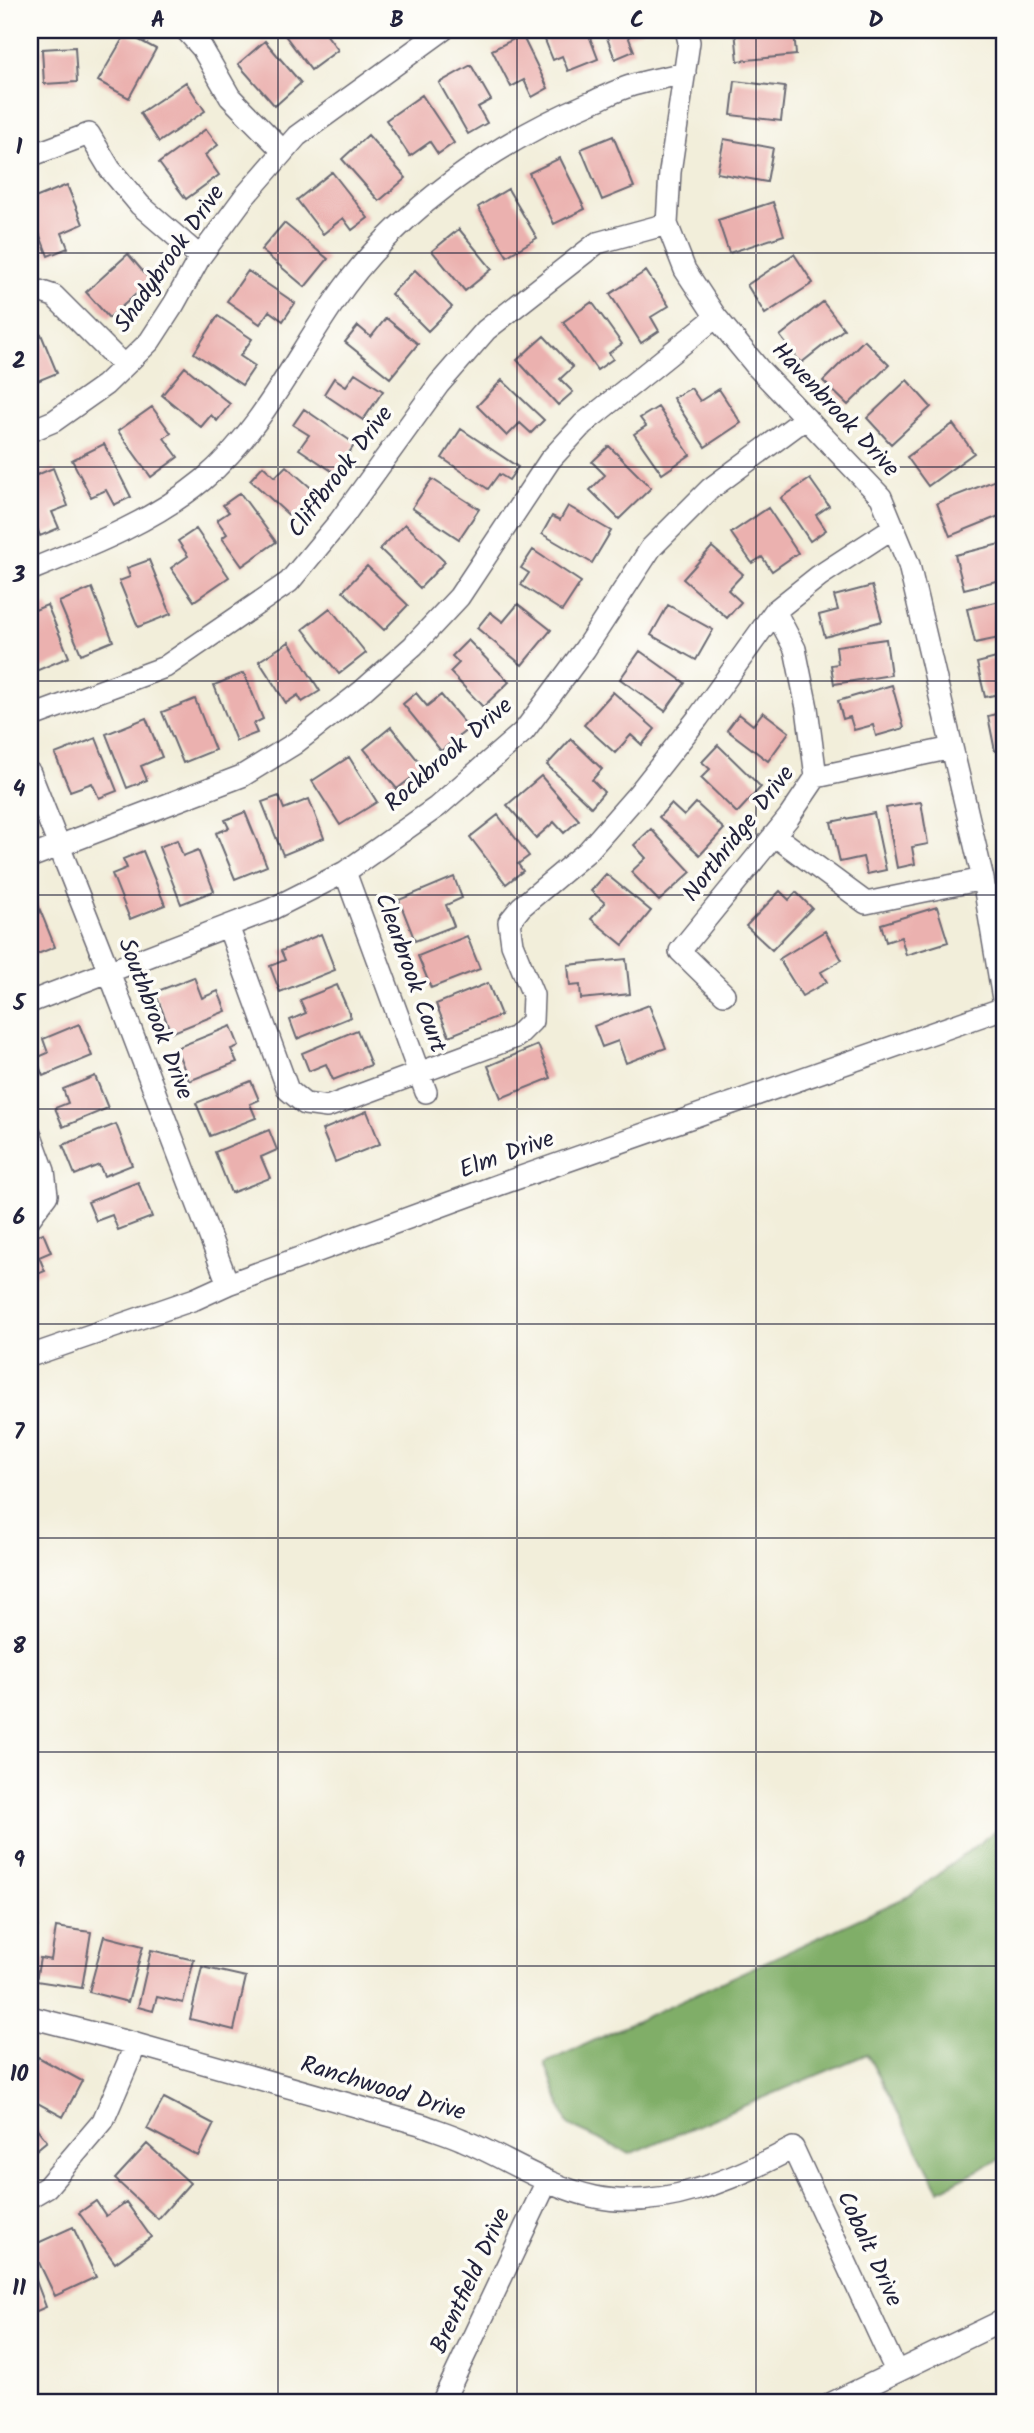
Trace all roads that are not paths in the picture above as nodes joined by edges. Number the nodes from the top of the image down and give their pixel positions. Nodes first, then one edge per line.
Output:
1 (186, 30) edge
2 (443, 30) edge
3 (686, 30) edge
4 (685, 73) junction
5 (283, 151) junction
6 (30, 156) edge
7 (667, 224) junction
8 (200, 257) junction
9 (30, 288) edge
10 (716, 317) junction
11 (124, 366) junction
12 (806, 418) junction
13 (30, 431) edge
14 (894, 527) junction
15 (30, 570) edge
16 (775, 611) junction
17 (30, 717) edge
18 (952, 748) junction
19 (30, 773) edge
20 (816, 777) junction
21 (774, 835) junction
22 (59, 847) junction
23 (30, 858) edge
24 (345, 872) junction
25 (983, 879) junction
26 (228, 926) junction
27 (109, 972) junction
28 (724, 994) dead end
29 (30, 1002) edge
30 (1004, 1006) edge
31 (423, 1082) junction
32 (30, 1133) edge
33 (30, 1218) edge
34 (228, 1284) junction
35 (30, 1356) edge
36 (30, 2017) edge
37 (136, 2043) junction
38 (793, 2148) joint
39 (547, 2181) junction
40 (30, 2197) edge
41 (1004, 2320) edge
42 (896, 2371) junction
43 (442, 2403) edge
44 (832, 2403) edge

1 - 5 street
2 - 5 street, Shadybrook Drive
3 - 4 street, Havenbrook Drive
4 - 7 street, Havenbrook Drive
4 - 15 street
5 - 8 street, Shadybrook Drive
6 - 8 street
7 - 10 street, Havenbrook Drive
7 - 17 street, Cliffbrook Drive
8 - 11 street, Shadybrook Drive
9 - 11 street
10 - 12 street, Havenbrook Drive
10 - 22 street
11 - 13 street, Shadybrook Drive
12 - 14 street, Havenbrook Drive
12 - 24 street, Rockbrook Drive
14 - 16 street
14 - 18 street, Havenbrook Drive
16 - 20 street
16 - 31 street
18 - 20 street, Northridge Drive
18 - 25 street, Havenbrook Drive
19 - 22 street, Southbrook Drive
20 - 21 street, Northridge Drive
21 - 25 street
21 - 28 street, Northridge Drive
22 - 23 street
22 - 27 street, Southbrook Drive
24 - 26 street, Rockbrook Drive
24 - 31 street, Clearbrook Court
25 - 30 street, Havenbrook Drive
26 - 27 street, Rockbrook Drive
26 - 31 street
27 - 29 street, Rockbrook Drive
27 - 34 street, Southbrook Drive
30 - 34 street, Elm Drive
32 - 33 street
34 - 35 street, Elm Drive
36 - 37 street, Ranchwood Drive
37 - 39 street, Ranchwood Drive
37 - 40 street
38 - 39 street, Ranchwood Drive
38 - 42 street, Cobalt Drive
39 - 43 street, Brentfield Drive
41 - 42 street
42 - 44 street

